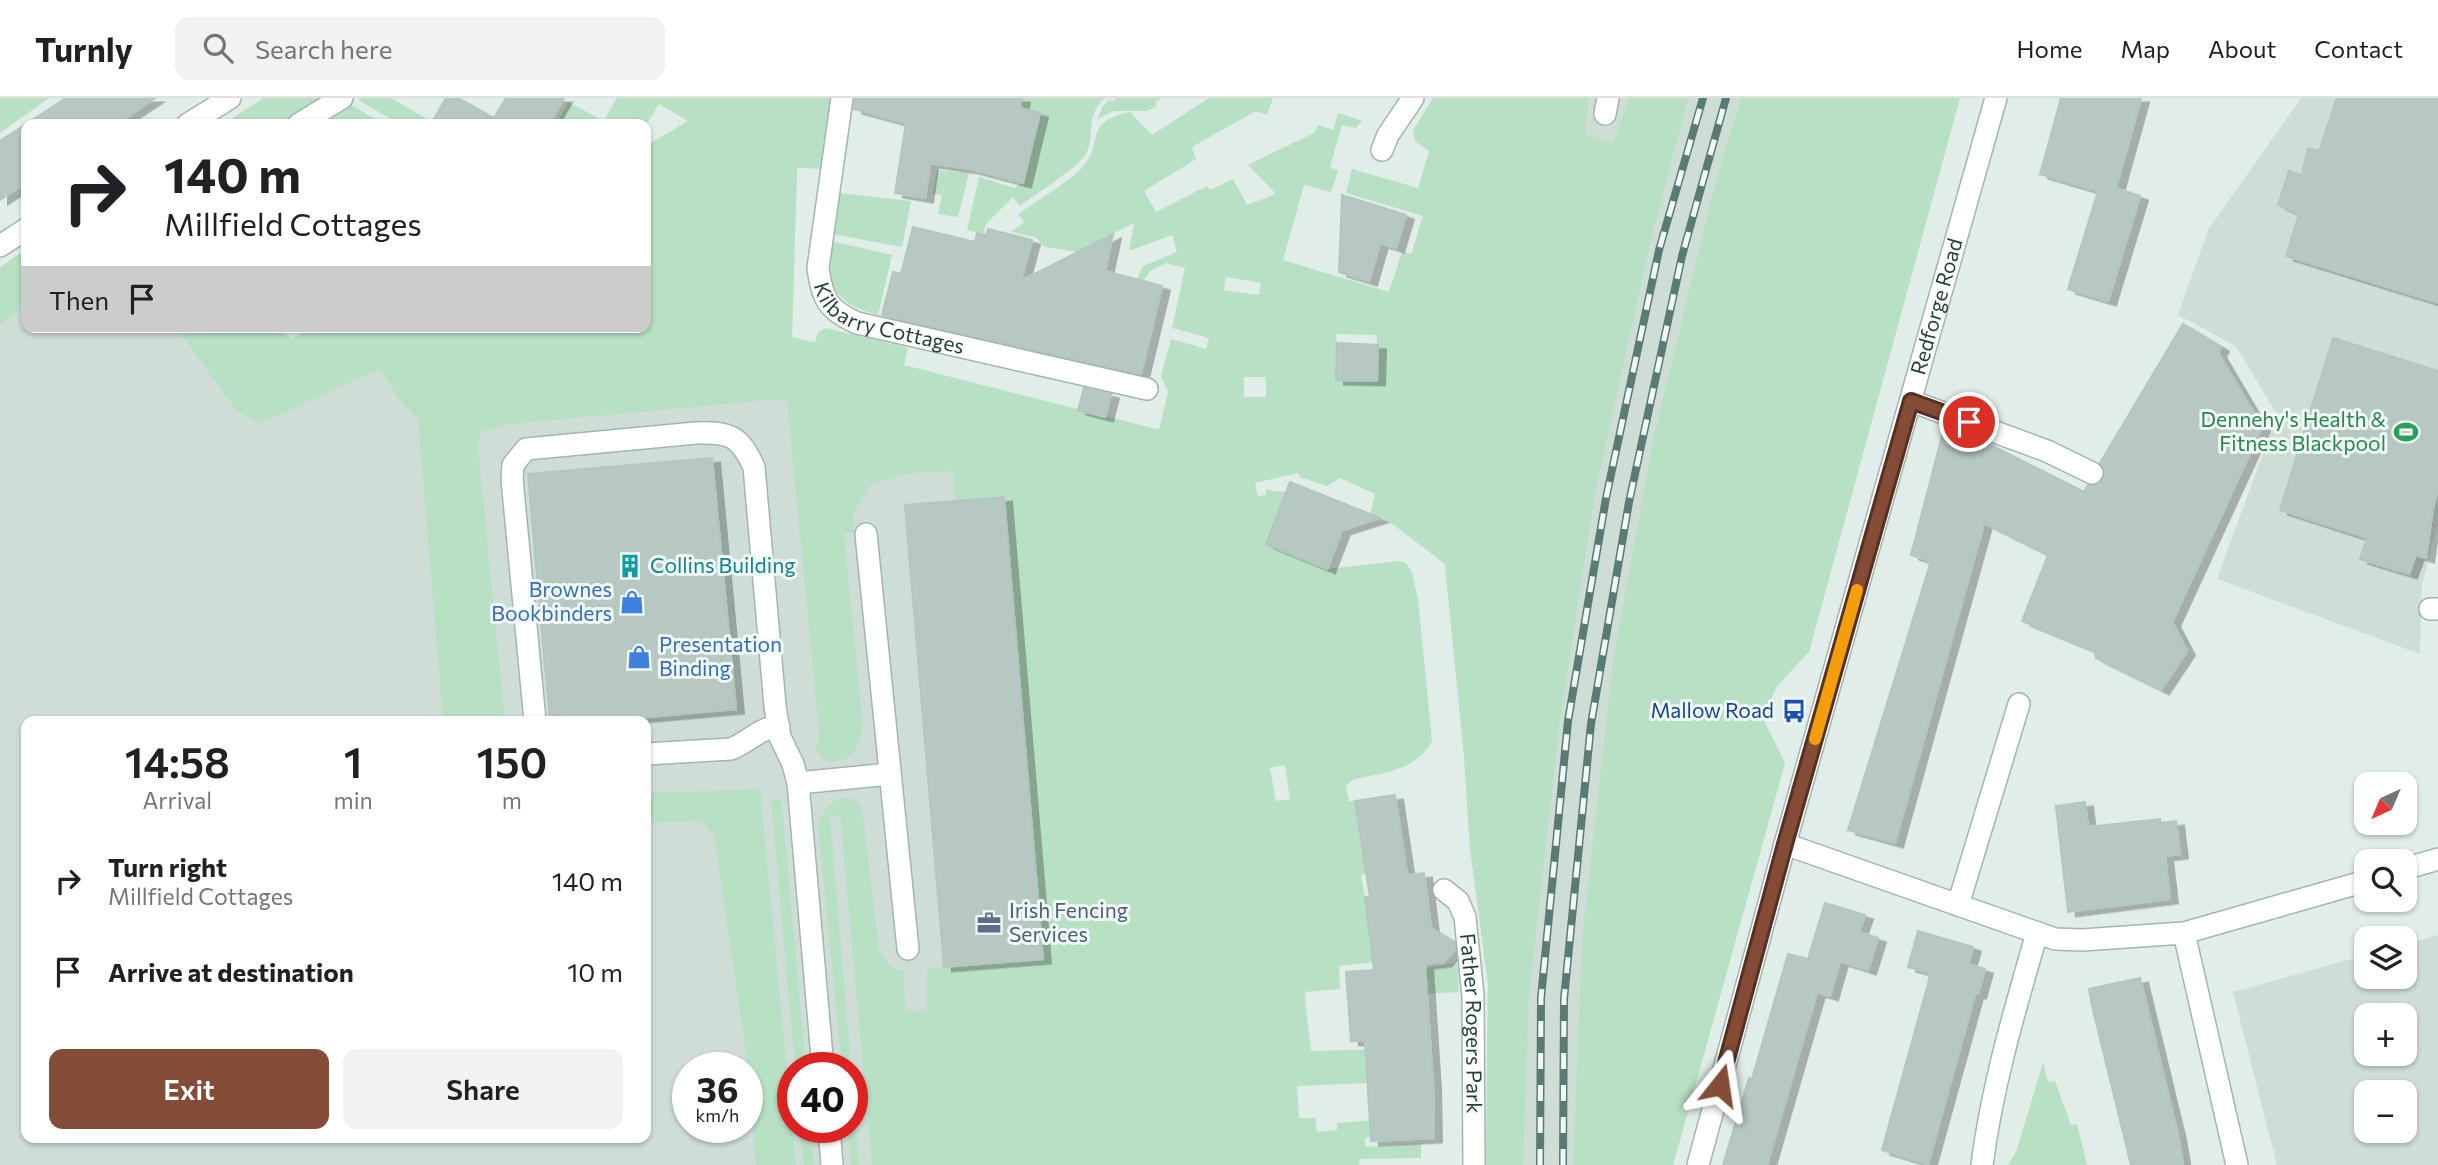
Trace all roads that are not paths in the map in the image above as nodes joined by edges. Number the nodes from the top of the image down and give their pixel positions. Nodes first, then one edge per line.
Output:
1 (230, 98) edge
2 (342, 98) edge
3 (842, 98) edge
4 (1413, 98) edge
5 (1996, 98) edge
6 (196, 119) edge
7 (307, 119) edge
8 (1382, 150) dead end
9 (21, 232) edge
10 (0, 246) edge
11 (1147, 389) dead end
12 (1911, 401) junction
13 (2092, 473) dead end
14 (866, 534) dead end
15 (2019, 704) dead end
16 (535, 716) edge
17 (779, 726) junction
18 (651, 754) edge
19 (890, 774) junction
20 (798, 783) junction
21 (1785, 844) junction
22 (2438, 859) edge
23 (2417, 865) edge
24 (2354, 884) edge
25 (1444, 890) dead end
26 (1958, 905) junction
27 (2037, 933) junction
28 (2184, 933) junction
29 (908, 949) dead end
30 (822, 1052) edge
31 (830, 1143) edge
32 (832, 1165) edge
33 (1474, 1165) edge
34 (1698, 1165) edge
35 (1982, 1165) edge
36 (2237, 1165) edge

1 - 6 street
2 - 7 street
3 - 11 street, Kilbarry Cottages
4 - 8 street
5 - 12 street, Redforge Road
9 - 10 street
12 - 13 street
12 - 21 street, Redforge Road
14 - 19 street
15 - 26 street
16 - 17 street
17 - 18 street
17 - 20 street
19 - 20 street
19 - 29 street
20 - 30 street
21 - 26 street
21 - 34 street, Redforge Road
22 - 23 street
24 - 28 street
25 - 33 street, Father Rogers Park
26 - 27 street
27 - 28 street
27 - 35 street
28 - 36 street
31 - 32 street

